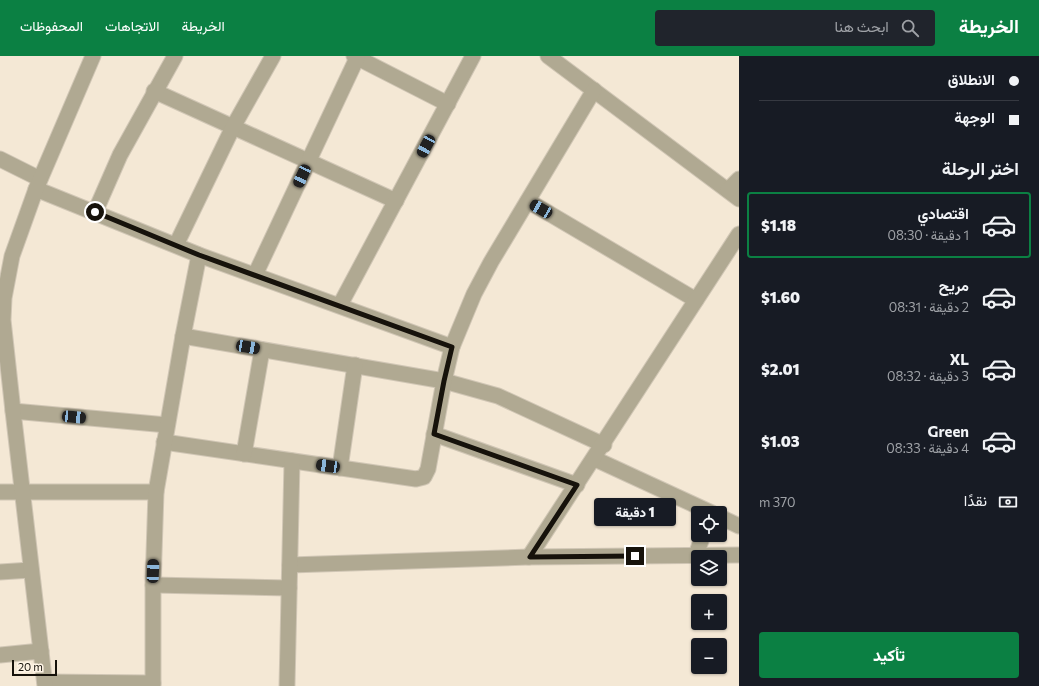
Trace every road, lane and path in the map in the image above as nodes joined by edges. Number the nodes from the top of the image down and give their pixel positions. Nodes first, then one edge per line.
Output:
1 (93, 56) edge
2 (175, 56) edge
3 (273, 56) edge
4 (473, 56) edge
5 (548, 56) edge
6 (355, 57) edge
7 (154, 90) junction
8 (594, 90) junction
9 (448, 104) junction
10 (233, 127) junction
11 (0, 159) edge
12 (309, 161) junction
13 (739, 178) edge
14 (38, 184) junction
15 (733, 194) edge
16 (396, 201) junction
17 (528, 201) junction
18 (95, 212) junction
19 (739, 234) edge
20 (176, 245) junction
21 (199, 255) junction
22 (255, 275) junction
23 (696, 300) junction
24 (340, 305) junction
25 (183, 336) junction
26 (452, 347) junction
27 (262, 350) junction
28 (355, 366) junction
29 (444, 381) junction
30 (13, 411) junction
31 (167, 425) junction
32 (434, 434) junction
33 (164, 442) junction
34 (604, 445) junction
35 (244, 454) junction
36 (595, 459) junction
37 (292, 462) junction
38 (340, 468) junction
39 (577, 485) junction
40 (22, 491) junction
41 (0, 492) edge
42 (156, 492) junction
43 (697, 506) edge
44 (727, 520) edge
45 (739, 526) edge
46 (691, 555) edge
47 (727, 555) edge
48 (739, 555) edge
49 (530, 557) junction
50 (290, 565) junction
51 (31, 570) junction
52 (0, 572) edge
53 (153, 585) junction
54 (289, 588) junction
55 (41, 651) junction
56 (0, 655) edge
57 (45, 684) edge
58 (153, 684) edge
59 (287, 686) edge

1 - 14 street
2 - 7 street
3 - 10 street
4 - 9 street
5 - 8 street
6 - 9 street
6 - 12 street
7 - 10 street
7 - 18 street
8 - 15 street
8 - 17 street
9 - 16 street
10 - 12 street
10 - 20 street
11 - 14 street
12 - 16 street
12 - 22 street
13 - 15 street
14 - 18 street
14 - 30 street
16 - 24 street
17 - 23 street
17 - 26 street
18 - 20 street
19 - 23 street
20 - 21 street
21 - 22 street
21 - 25 street
22 - 24 street
23 - 34 street
24 - 26 street
25 - 27 street
25 - 31 street
26 - 29 street
27 - 28 street
27 - 35 street
28 - 29 street
28 - 38 street
29 - 32 street
29 - 34 street
30 - 31 street
30 - 40 street
31 - 33 street
32 - 38 street
32 - 39 street
33 - 35 street
33 - 42 street
34 - 36 street
35 - 37 street
36 - 39 street
36 - 43 street
37 - 38 street
37 - 50 street
39 - 49 street
40 - 41 street
40 - 42 street
40 - 51 street
42 - 53 street
44 - 45 street
46 - 49 street
47 - 48 street
49 - 50 street
50 - 54 street
51 - 52 street
51 - 55 street
53 - 54 street
53 - 58 street
54 - 59 street
55 - 56 street
55 - 57 street
57 - 58 street

